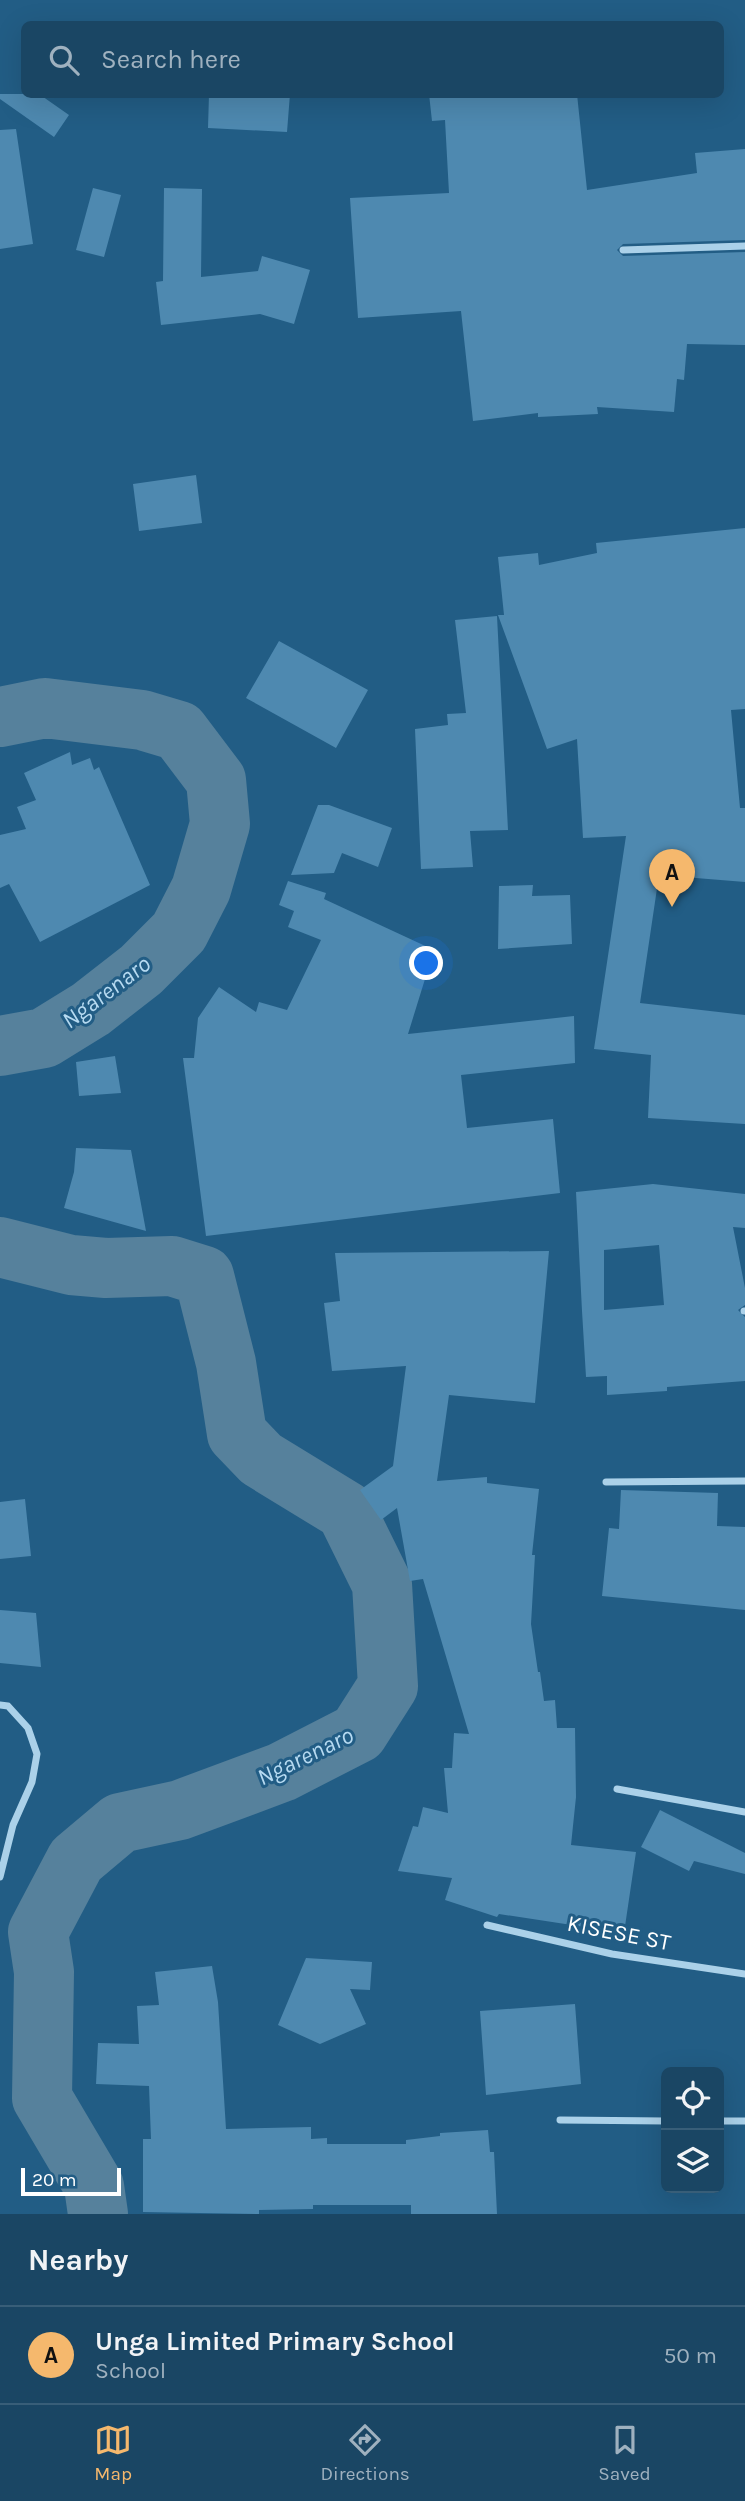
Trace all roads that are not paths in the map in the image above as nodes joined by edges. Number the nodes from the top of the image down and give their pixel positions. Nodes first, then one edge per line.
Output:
1 (745, 246) edge
2 (623, 250) dead end
3 (745, 1481) edge
4 (606, 1482) dead end
5 (0, 1705) edge
6 (617, 1789) dead end
7 (745, 1812) edge
8 (0, 1877) edge
9 (487, 1925) dead end
10 (745, 1974) edge
11 (559, 2120) dead end
12 (661, 2120) edge
13 (724, 2121) edge
14 (745, 2121) edge

1 - 2 street
3 - 4 street
5 - 8 street
6 - 7 street
9 - 10 street, KISESE ST
11 - 12 street
13 - 14 street

